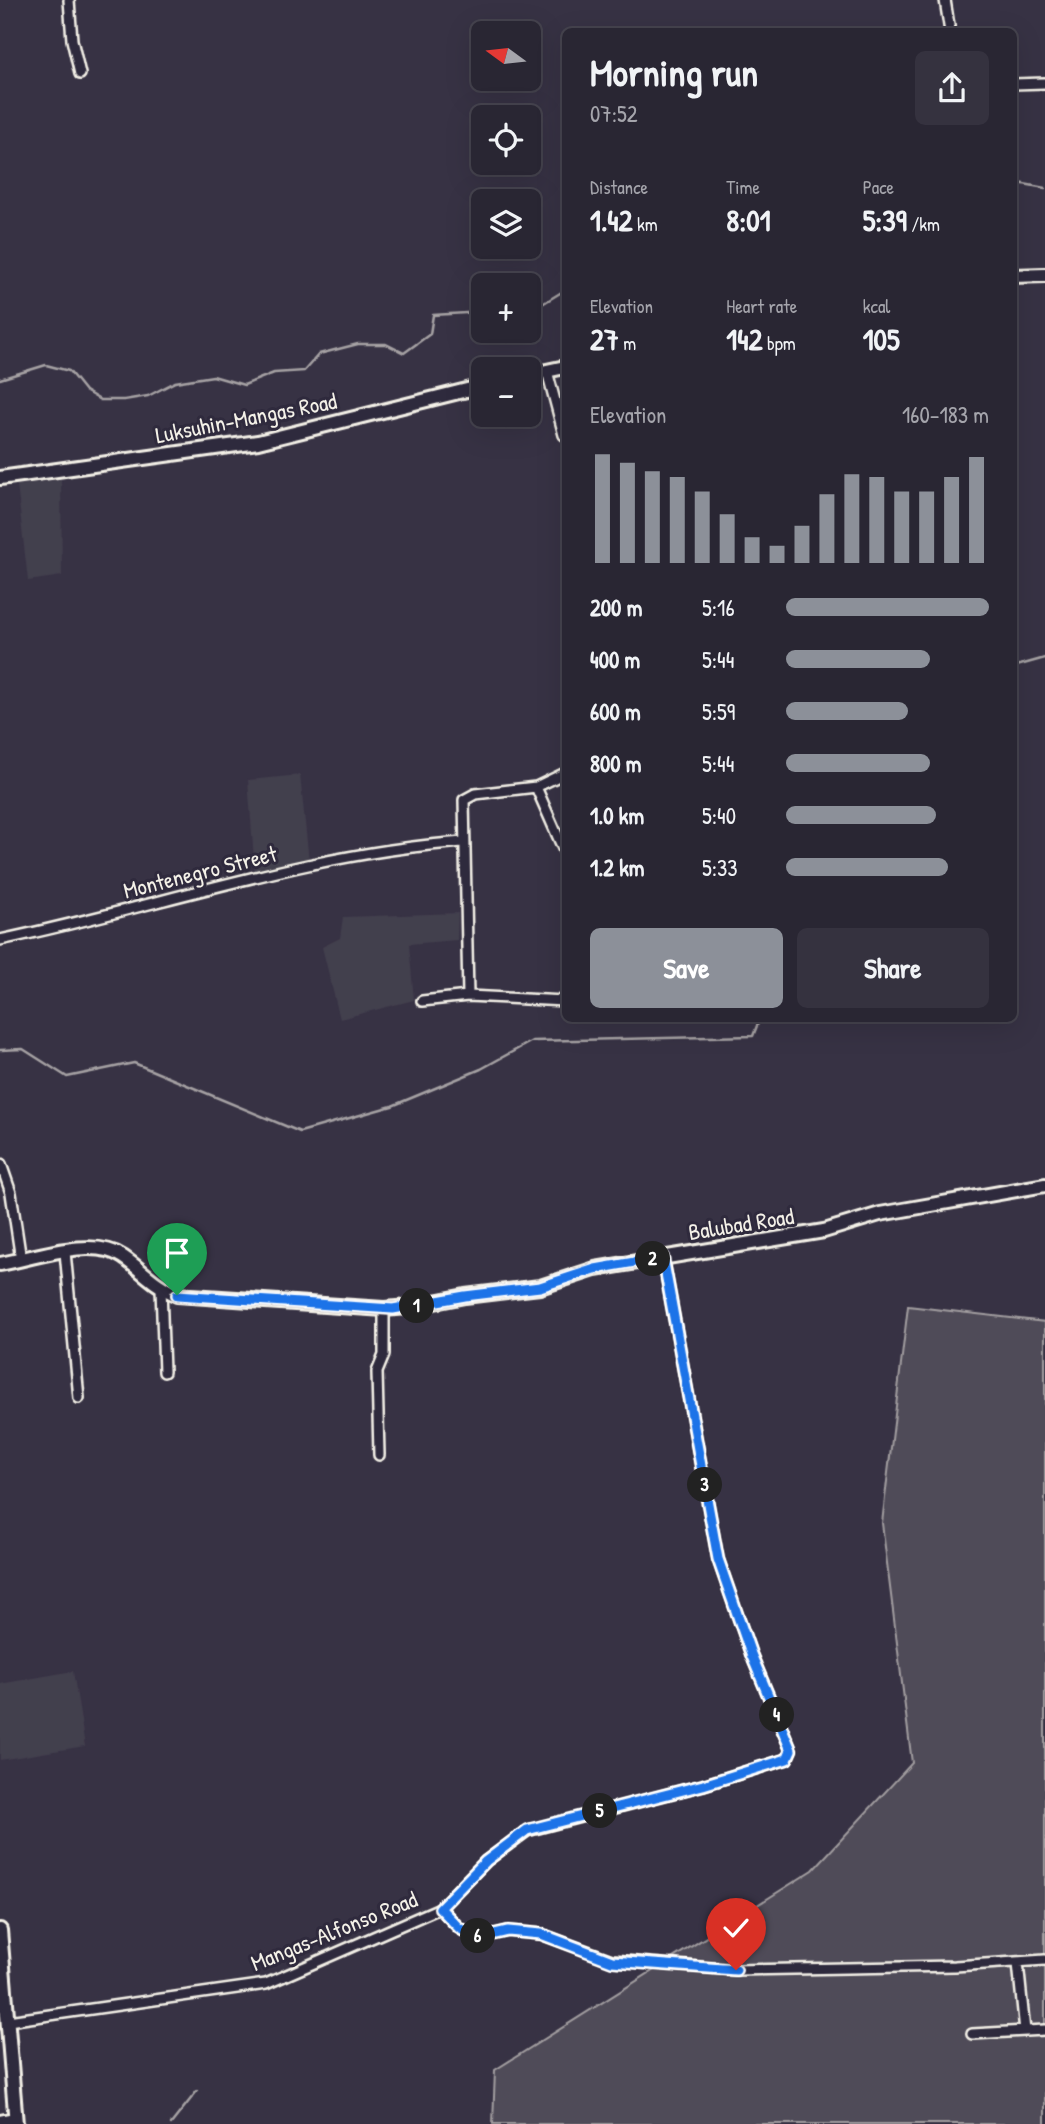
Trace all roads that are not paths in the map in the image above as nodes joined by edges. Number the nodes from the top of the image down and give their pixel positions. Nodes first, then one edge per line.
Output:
1 (69, 0) edge
2 (945, 0) edge
3 (949, 28) edge
4 (80, 74) dead end
5 (1045, 83) edge
6 (1017, 84) edge
7 (1045, 275) edge
8 (1017, 276) edge
9 (562, 368) edge
10 (547, 371) junction
11 (541, 372) edge
12 (471, 389) edge
13 (562, 427) edge
14 (0, 478) edge
15 (562, 774) edge
16 (536, 787) junction
17 (463, 842) junction
18 (562, 846) edge
19 (0, 940) edge
20 (468, 996) junction
21 (422, 1001) dead end
22 (562, 1002) edge
23 (1, 1164) edge
24 (1045, 1185) edge
25 (65, 1251) junction
26 (663, 1257) junction
27 (21, 1260) junction
28 (0, 1264) edge
29 (162, 1289) junction
30 (384, 1310) junction
31 (164, 1372) dead end
32 (79, 1398) dead end
33 (379, 1455) dead end
34 (440, 1908) junction
35 (0, 1930) edge
36 (1045, 1960) edge
37 (1018, 1963) junction
38 (8, 2021) junction
39 (1045, 2030) edge
40 (1026, 2031) junction
41 (972, 2034) dead end
42 (0, 2122) edge
43 (15, 2122) edge

1 - 4 street
2 - 3 street
5 - 6 street
7 - 8 street
9 - 10 street
10 - 11 street
10 - 13 street
12 - 14 street, Luksuhin-Mangas Road
15 - 16 street
16 - 17 street
16 - 18 street
17 - 19 street, Montenegro Street
17 - 20 street
20 - 21 street
20 - 22 street
23 - 27 street
24 - 26 street, Balubad Road
25 - 27 street, Balubad Road
25 - 29 street, Balubad Road
25 - 32 street
26 - 30 street, Balubad Road
26 - 34 street, Mangas-Alfonso Road
27 - 28 street, Balubad Road
29 - 30 street, Balubad Road
29 - 31 street
30 - 33 street
34 - 37 street
34 - 38 street, Mangas-Alfonso Road
35 - 38 street
36 - 37 street
37 - 40 street
38 - 43 street
39 - 40 street
40 - 41 street
42 - 43 street

